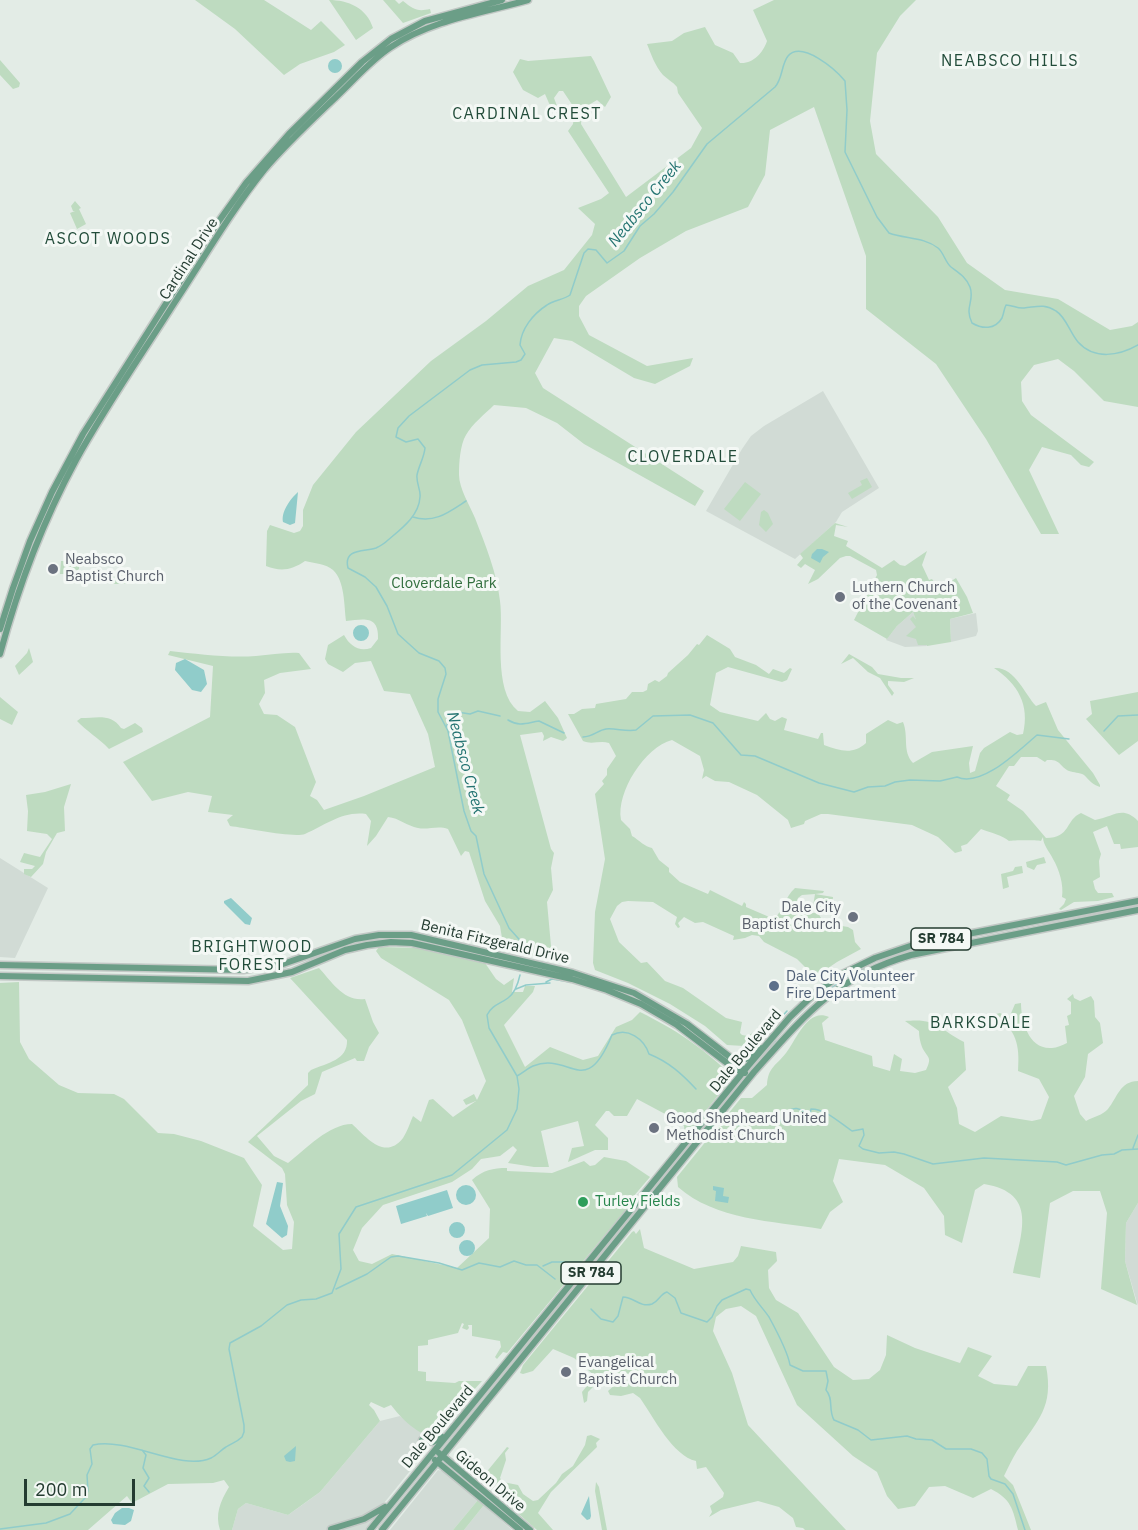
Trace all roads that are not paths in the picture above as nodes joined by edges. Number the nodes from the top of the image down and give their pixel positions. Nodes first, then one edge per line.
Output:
1 (502, 0) edge
2 (528, 0) edge
3 (0, 629) edge
4 (0, 654) edge
5 (1138, 901) edge
6 (1138, 910) edge
7 (0, 965) edge
8 (0, 976) edge
9 (772, 1038) junction
10 (725, 1053) junction
11 (743, 1072) junction
12 (750, 1077) junction
13 (452, 1430) junction
14 (422, 1440) dead end
15 (433, 1453) junction
16 (439, 1459) junction
17 (390, 1503) junction
18 (348, 1525) junction
19 (331, 1529) edge
20 (342, 1530) edge
21 (370, 1530) edge
22 (382, 1530) edge
23 (520, 1530) edge
24 (530, 1530) edge

1 - 3 main road, Cardinal Drive
2 - 4 main road, Cardinal Drive
5 - 9 main road, Dale Boulevard / SR 784
6 - 12 main road, Dale Boulevard / SR 784
7 - 10 main road, Benita Fitzgerald Drive
8 - 11 main road, Benita Fitzgerald Drive
9 - 10 main road
9 - 11 main road, Dale Boulevard / SR 784
10 - 11 main road, Benita Fitzgerald Drive
11 - 12 main road, Benita Fitzgerald Drive
11 - 13 main road, Dale Boulevard / SR 784
12 - 16 main road, Dale Boulevard / SR 784
13 - 14 main road
13 - 15 main road, Dale Boulevard / SR 784
15 - 16 main road, Gideon Drive
15 - 17 main road, Dale Boulevard / SR 784
16 - 22 main road, Dale Boulevard / SR 784
16 - 23 main road, Gideon Drive
16 - 24 main road, Gideon Drive
17 - 18 main road
17 - 21 main road, Dale Boulevard / SR 784
18 - 19 main road
18 - 20 main road

